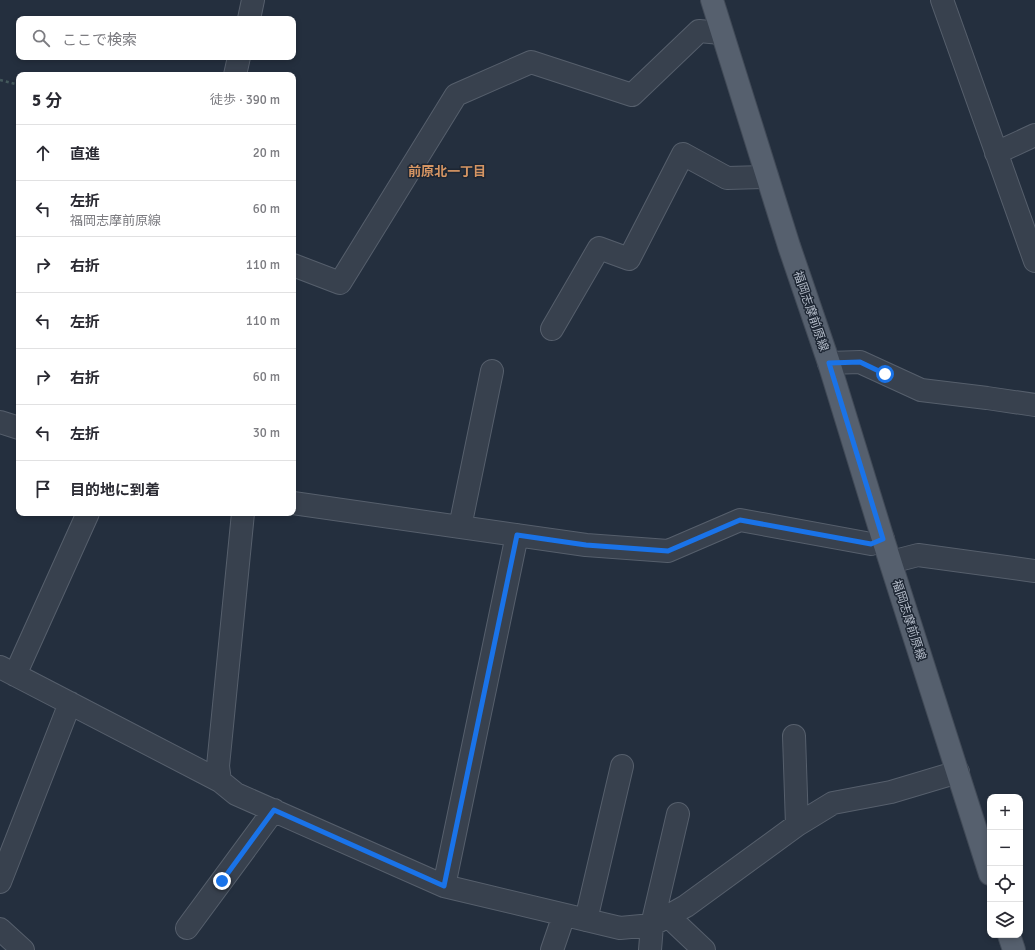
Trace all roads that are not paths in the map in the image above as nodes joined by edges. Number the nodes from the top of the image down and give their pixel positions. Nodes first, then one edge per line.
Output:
1 (253, 0) edge
2 (712, 0) edge
3 (942, 0) edge
4 (250, 16) edge
5 (722, 33) junction
6 (239, 60) edge
7 (236, 72) edge
8 (1035, 135) edge
9 (996, 153) junction
10 (767, 177) junction
11 (1035, 261) edge
12 (296, 266) edge
13 (552, 329) dead end
14 (829, 363) junction
15 (492, 371) dead end
16 (1035, 405) edge
17 (0, 422) edge
18 (16, 427) edge
19 (296, 503) edge
20 (86, 516) edge
21 (242, 516) edge
22 (460, 527) junction
23 (517, 535) junction
24 (883, 539) junction
25 (891, 562) junction
26 (1035, 571) edge
27 (8, 671) edge
28 (70, 703) junction
29 (794, 736) dead end
30 (622, 766) dead end
31 (958, 772) junction
32 (220, 781) junction
33 (274, 810) junction
34 (678, 814) dead end
35 (797, 825) junction
36 (987, 866) edge
37 (0, 882) edge
38 (444, 886) junction
39 (564, 915) junction
40 (586, 920) junction
41 (660, 921) junction
42 (187, 928) dead end
43 (0, 929) edge
44 (1010, 938) edge
45 (23, 950) edge
46 (552, 950) edge
47 (650, 950) edge
48 (704, 950) edge
49 (1014, 950) edge

1 - 4 street
2 - 5 main road, 福岡志摩前原線
3 - 9 street
5 - 10 main road, 福岡志摩前原線
5 - 12 street
6 - 7 street
8 - 9 street
9 - 11 street
10 - 13 street
10 - 14 main road, 福岡志摩前原線
14 - 16 street
14 - 24 main road, 福岡志摩前原線
15 - 22 street
17 - 18 street
19 - 22 street
20 - 27 street
21 - 32 street
22 - 23 street
23 - 24 street
23 - 38 street
24 - 25 main road, 福岡志摩前原線
25 - 26 street
25 - 31 main road, 福岡志摩前原線
27 - 28 street
28 - 32 street
28 - 37 street
29 - 35 street
30 - 40 street
31 - 35 street
31 - 36 main road, 福岡志摩前原線
32 - 33 street
33 - 38 street
33 - 42 street
34 - 41 street
35 - 41 street
38 - 39 street
39 - 40 street
39 - 46 street
40 - 41 street
41 - 47 street
41 - 48 street
43 - 45 street
44 - 49 main road

